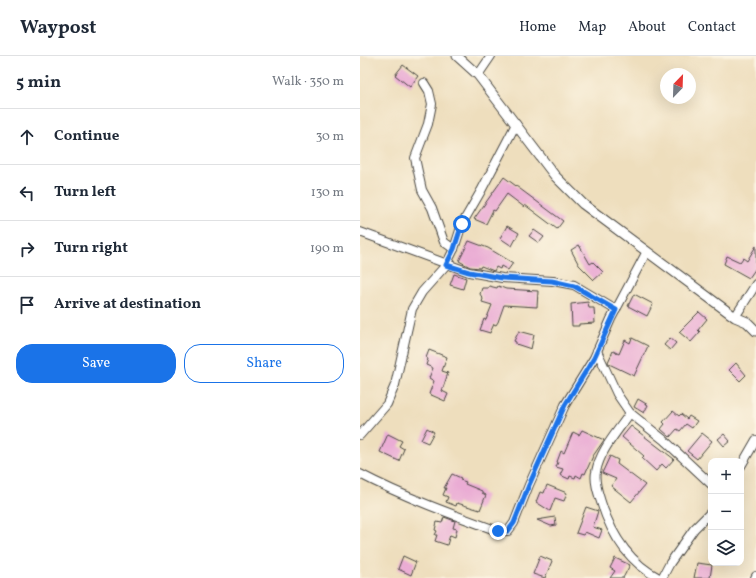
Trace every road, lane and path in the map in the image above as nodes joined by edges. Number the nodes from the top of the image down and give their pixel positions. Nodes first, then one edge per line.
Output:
1 (457, 56) edge
2 (491, 56) edge
3 (478, 75) junction
4 (424, 83) dead end
5 (516, 124) junction
6 (360, 232) edge
7 (454, 249) junction
8 (646, 253) junction
9 (446, 265) junction
10 (756, 284) edge
11 (616, 310) junction
12 (735, 317) junction
13 (756, 331) edge
14 (597, 351) junction
15 (630, 413) junction
16 (360, 435) edge
17 (756, 440) edge
18 (744, 461) edge
19 (360, 474) edge
20 (708, 481) edge
21 (708, 515) edge
22 (659, 578) edge
23 (662, 578) edge

1 - 3 street
2 - 3 street
3 - 5 street
4 - 7 street
5 - 7 street
5 - 8 street
6 - 9 street
7 - 9 street
8 - 11 street
8 - 12 street
9 - 11 street
9 - 16 street
10 - 12 street
11 - 14 street
12 - 13 street
14 - 15 street
14 - 19 street
15 - 20 street
15 - 22 street
17 - 18 street
21 - 23 street

